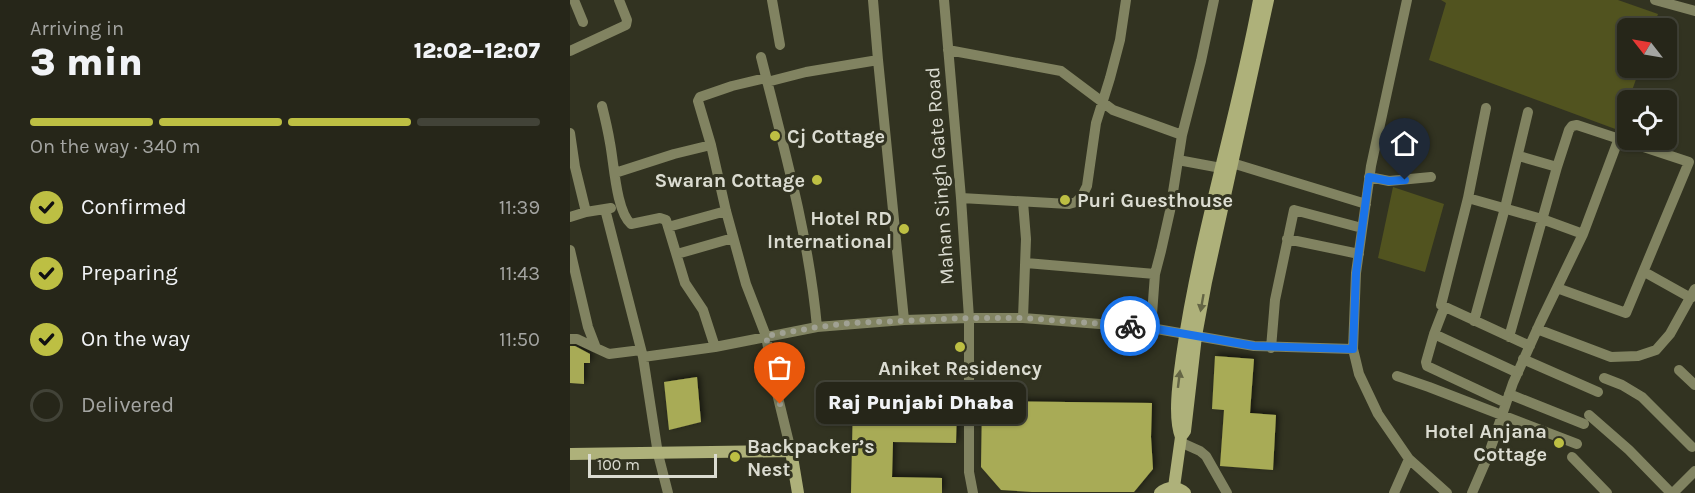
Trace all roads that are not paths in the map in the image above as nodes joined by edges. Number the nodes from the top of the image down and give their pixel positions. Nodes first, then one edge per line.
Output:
1 (574, 0) edge
2 (619, 0) edge
3 (772, 0) edge
4 (873, 0) edge
5 (944, 0) edge
6 (1126, 0) edge
7 (1214, 0) edge
8 (1259, 0) edge
9 (1268, 0) edge
10 (1407, 0) edge
11 (1655, 0) edge
12 (1695, 11) edge
13 (583, 22) dead end
14 (780, 45) dead end
15 (948, 50) junction
16 (570, 51) edge
17 (761, 57) dead end
18 (878, 60) junction
19 (767, 80) junction
20 (1102, 102) junction
21 (602, 106) dead end
22 (1486, 108) dead end
23 (1528, 112) dead end
24 (570, 133) edge
25 (1182, 135) junction
26 (1617, 137) edge
27 (1617, 143) edge
28 (711, 145) junction
29 (1654, 150) edge
30 (1519, 156) junction
31 (1178, 160) junction
32 (1226, 165) junction
33 (1557, 167) junction
34 (615, 173) junction
35 (1369, 177) junction
36 (1431, 177) dead end
37 (961, 198) junction
38 (1468, 198) junction
39 (1023, 202) junction
40 (1366, 204) junction
41 (621, 206) junction
42 (1505, 208) junction
43 (605, 209) junction
44 (726, 211) junction
45 (586, 212) junction
46 (570, 217) edge
47 (1542, 219) junction
48 (668, 226) junction
49 (1362, 228) junction
50 (1583, 234) junction
51 (733, 238) junction
52 (1287, 239) junction
53 (570, 250) edge
54 (677, 254) junction
55 (1359, 254) junction
56 (1026, 263) junction
57 (1155, 274) junction
58 (1648, 274) dead end
59 (1557, 288) junction
60 (1693, 293) edge
61 (1444, 308) junction
62 (1682, 313) junction
63 (1695, 316) edge
64 (969, 318) junction
65 (1023, 318) junction
66 (904, 320) junction
67 (1474, 321) junction
68 (818, 327) junction
69 (1151, 328) junction
70 (1537, 329) junction
71 (1434, 334) junction
72 (1190, 335) junction
73 (766, 336) junction
74 (1509, 337) junction
75 (570, 339) edge
76 (1530, 346) junction
77 (715, 347) junction
78 (596, 348) junction
79 (1271, 348) junction
80 (1353, 349) junction
81 (642, 354) junction
82 (1523, 359) junction
83 (1679, 370) dead end
84 (1518, 373) junction
85 (1397, 376) dead end
86 (1604, 378) dead end
87 (1695, 385) edge
88 (1598, 392) dead end
89 (1507, 399) junction
90 (1501, 416) junction
91 (1180, 440) junction
92 (1577, 444) dead end
93 (1692, 447) dead end
94 (791, 451) junction
95 (570, 454) edge
96 (658, 454) junction
97 (1572, 457) dead end
98 (1409, 459) junction
99 (1695, 471) edge
100 (1180, 490) edge
101 (668, 493) edge
102 (798, 493) edge
103 (973, 493) edge
104 (1160, 493) edge
105 (1227, 493) edge
106 (1394, 493) edge
107 (1447, 493) edge
108 (1472, 493) edge
109 (1606, 493) edge
110 (1672, 493) edge

1 - 13 street
2 - 16 street
3 - 14 street
4 - 18 street
5 - 15 street, Mahan Singh Gate Road
6 - 20 street
7 - 25 street
8 - 32 street
9 - 32 street
10 - 35 street
11 - 12 street
15 - 20 street
15 - 37 street, Mahan Singh Gate Road
17 - 19 street
18 - 19 street
18 - 66 street
19 - 28 street
19 - 68 street
20 - 25 street
20 - 39 street
21 - 34 street
22 - 38 street
23 - 30 street
24 - 45 street
25 - 31 street
26 - 33 street
27 - 50 street
28 - 34 street
28 - 44 street
29 - 59 street
30 - 33 street
30 - 42 street
31 - 32 street
31 - 57 street
32 - 40 street
32 - 72 street
33 - 47 street
34 - 41 street
35 - 36 street
35 - 40 street
37 - 39 street
37 - 64 street, Mahan Singh Gate Road
38 - 42 street
38 - 61 street
39 - 56 street
40 - 49 street
41 - 43 street
41 - 48 street
42 - 47 street
42 - 67 street
43 - 45 street
43 - 81 street
44 - 48 street
44 - 51 street
45 - 46 street
47 - 50 street
47 - 74 street
48 - 54 street
49 - 52 street
49 - 55 street
50 - 59 street
51 - 54 street
51 - 73 street
52 - 55 street
52 - 79 street
53 - 78 street
54 - 77 street
55 - 80 street
56 - 57 street
56 - 65 street
57 - 69 street
58 - 60 street
59 - 70 street
60 - 62 street
61 - 67 street
61 - 71 street
62 - 63 street
62 - 70 street
64 - 65 street
64 - 66 street
64 - 103 street, Mahan Singh Gate Road
65 - 69 street
66 - 68 street
67 - 74 street
68 - 73 street
69 - 72 street
70 - 76 street
71 - 84 street
71 - 89 street
72 - 79 street
72 - 91 street
73 - 77 street
73 - 94 street
74 - 76 street
75 - 78 street
76 - 82 street
77 - 81 street
78 - 81 street
79 - 80 street
80 - 98 street
81 - 96 street
82 - 84 street
82 - 88 street
83 - 87 street
84 - 89 street
85 - 90 street
86 - 93 street
89 - 90 street
89 - 110 street
90 - 92 street
90 - 108 street
91 - 100 street
91 - 105 street
94 - 96 street
94 - 102 street
95 - 96 street
96 - 101 street
97 - 109 street
98 - 106 street
98 - 107 street
99 - 110 street
100 - 104 street

